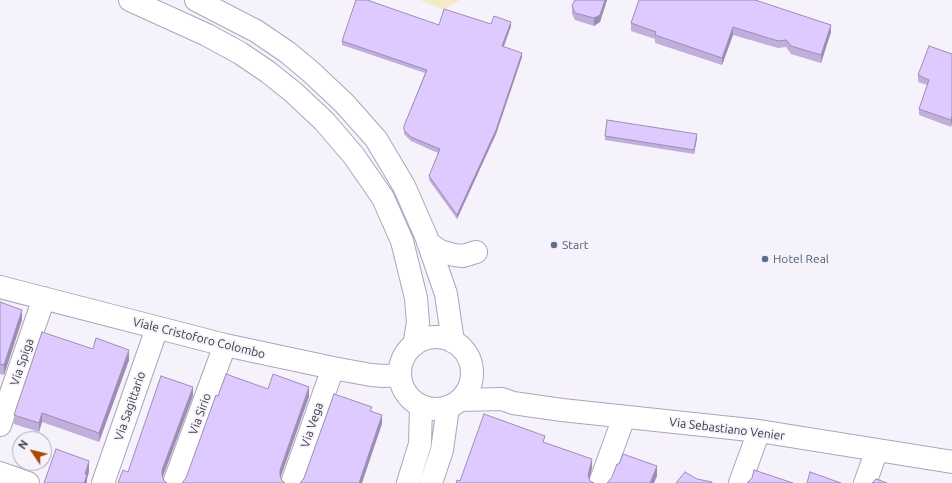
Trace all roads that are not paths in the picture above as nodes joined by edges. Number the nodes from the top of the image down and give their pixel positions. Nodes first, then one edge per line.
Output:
1 (130, 0) edge
2 (196, 0) edge
3 (428, 243) junction
4 (476, 252) dead end
5 (0, 287) edge
6 (44, 298) junction
7 (157, 328) junction
8 (454, 342) junction
9 (225, 345) junction
10 (414, 345) junction
11 (470, 362) junction
12 (333, 368) junction
13 (400, 375) junction
14 (502, 399) junction
15 (454, 403) junction
16 (421, 406) junction
17 (624, 416) junction
18 (0, 425) edge
19 (759, 431) junction
20 (877, 450) junction
21 (952, 462) edge
22 (0, 473) edge
23 (28, 483) edge
24 (103, 483) edge
25 (174, 483) edge
26 (292, 483) edge
27 (408, 483) edge
28 (431, 483) edge
29 (600, 483) edge
30 (740, 483) edge
31 (865, 483) edge

1 - 10 street
2 - 3 street
3 - 4 street
3 - 8 street
5 - 6 street, Viale Cristoforo Colombo
6 - 7 street, Viale Cristoforo Colombo
6 - 18 street, Via Spiga
7 - 9 street, Viale Cristoforo Colombo
7 - 24 street, Via Sagittario
8 - 10 street
8 - 11 street
9 - 12 street, Viale Cristoforo Colombo
9 - 25 street, Via Sirio
10 - 13 street
11 - 14 street
11 - 15 street
12 - 13 street, Viale Cristoforo Colombo
12 - 26 street, Via Vega
13 - 16 street
14 - 15 street, Via Sebastiano Venier
14 - 17 street, Via Sebastiano Venier
15 - 16 street
15 - 28 street
16 - 27 street
17 - 19 street, Via Sebastiano Venier
17 - 29 street
19 - 20 street, Via Sebastiano Venier
19 - 30 street
20 - 21 street, Via Sebastiano Venier
20 - 31 street
22 - 23 street

